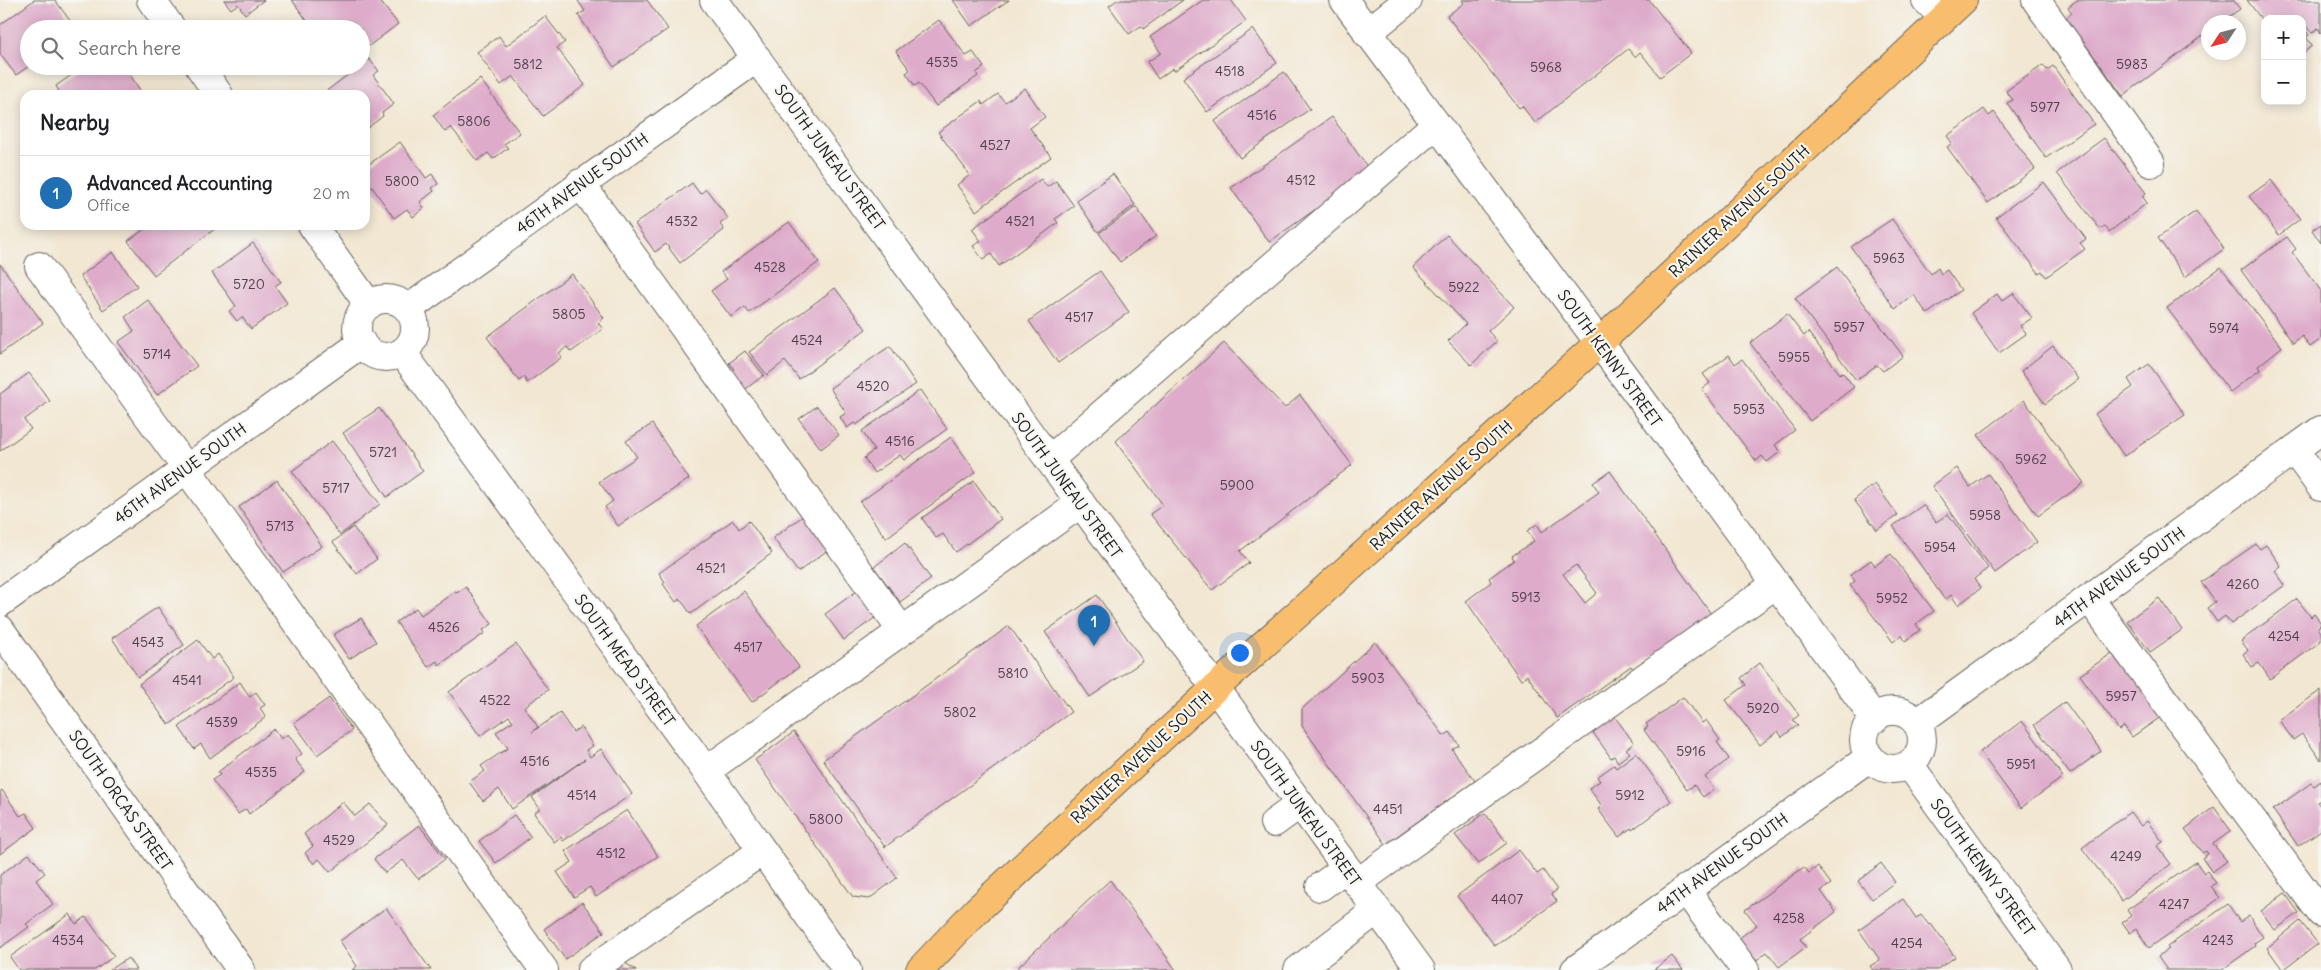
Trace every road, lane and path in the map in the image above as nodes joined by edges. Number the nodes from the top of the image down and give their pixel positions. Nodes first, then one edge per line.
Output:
1 (151, 0) edge
2 (1344, 0) edge
3 (1408, 0) edge
4 (2036, 0) edge
5 (721, 2) edge
6 (1944, 6) edge
7 (165, 20) edge
8 (1367, 33) junction
9 (758, 58) junction
10 (205, 75) edge
11 (215, 90) edge
12 (1435, 125) junction
13 (2151, 163) dead end
14 (580, 184) junction
15 (316, 230) edge
16 (39, 266) dead end
17 (369, 305) junction
18 (408, 309) junction
19 (362, 343) junction
20 (1599, 343) junction
21 (402, 352) junction
22 (2321, 430) edge
23 (2294, 450) junction
24 (1049, 460) junction
25 (186, 468) junction
26 (2321, 487) edge
27 (1081, 503) junction
28 (1776, 584) junction
29 (2089, 598) junction
30 (0, 604) edge
31 (0, 629) edge
32 (902, 631) junction
33 (1214, 689) junction
34 (1875, 718) junction
35 (1916, 724) junction
36 (1870, 757) junction
37 (1909, 764) junction
38 (706, 771) junction
39 (1300, 804) junction
40 (1274, 823) dead end
41 (762, 851) junction
42 (1352, 875) junction
43 (1320, 887) dead end
44 (1685, 889) junction
45 (1377, 910) junction
46 (2321, 913) edge
47 (241, 970) edge
48 (544, 970) edge
49 (591, 970) edge
50 (847, 970) edge
51 (920, 970) edge
52 (1298, 970) edge
53 (1421, 970) edge
54 (1575, 970) edge
55 (1745, 970) edge
56 (2058, 970) edge

1 - 7 street
2 - 8 street, SOUTH KENNY STREET
3 - 8 street
4 - 13 street
5 - 9 street, SOUTH JUNEAU STREET
6 - 20 main road, RAINIER AVENUE SOUTH
8 - 12 street, SOUTH KENNY STREET
9 - 14 street, 46TH AVENUE SOUTH
9 - 24 street, SOUTH JUNEAU STREET
10 - 11 street
12 - 20 street, SOUTH KENNY STREET
12 - 24 street
14 - 18 street, 46TH AVENUE SOUTH
14 - 32 street
15 - 17 street
16 - 25 street
17 - 18 street
17 - 19 street
18 - 21 street
19 - 21 street
19 - 25 street, 46TH AVENUE SOUTH
20 - 28 street, SOUTH KENNY STREET
20 - 33 main road, RAINIER AVENUE SOUTH
21 - 38 street, SOUTH MEAD STREET
22 - 23 street, 44TH AVENUE SOUTH
23 - 26 street
23 - 29 street, 44TH AVENUE SOUTH
24 - 27 street, SOUTH JUNEAU STREET
25 - 30 street, 46TH AVENUE SOUTH
25 - 48 street
27 - 32 street
27 - 33 street, SOUTH JUNEAU STREET
28 - 34 street, SOUTH KENNY STREET
28 - 42 street
29 - 35 street, 44TH AVENUE SOUTH
29 - 46 street
31 - 47 street, SOUTH ORCAS STREET
32 - 38 street
33 - 39 street, SOUTH JUNEAU STREET
33 - 51 main road, RAINIER AVENUE SOUTH
34 - 35 street
34 - 36 street
35 - 37 street
36 - 37 street
36 - 44 street, 44TH AVENUE SOUTH
37 - 56 street, SOUTH KENNY STREET
38 - 41 street, SOUTH MEAD STREET
39 - 40 street
39 - 42 street, SOUTH JUNEAU STREET
41 - 49 street
41 - 50 street, SOUTH MEAD STREET
42 - 43 street
42 - 45 street, SOUTH JUNEAU STREET
44 - 54 street, 44TH AVENUE SOUTH
44 - 55 street
45 - 52 street
45 - 53 street, SOUTH JUNEAU STREET

